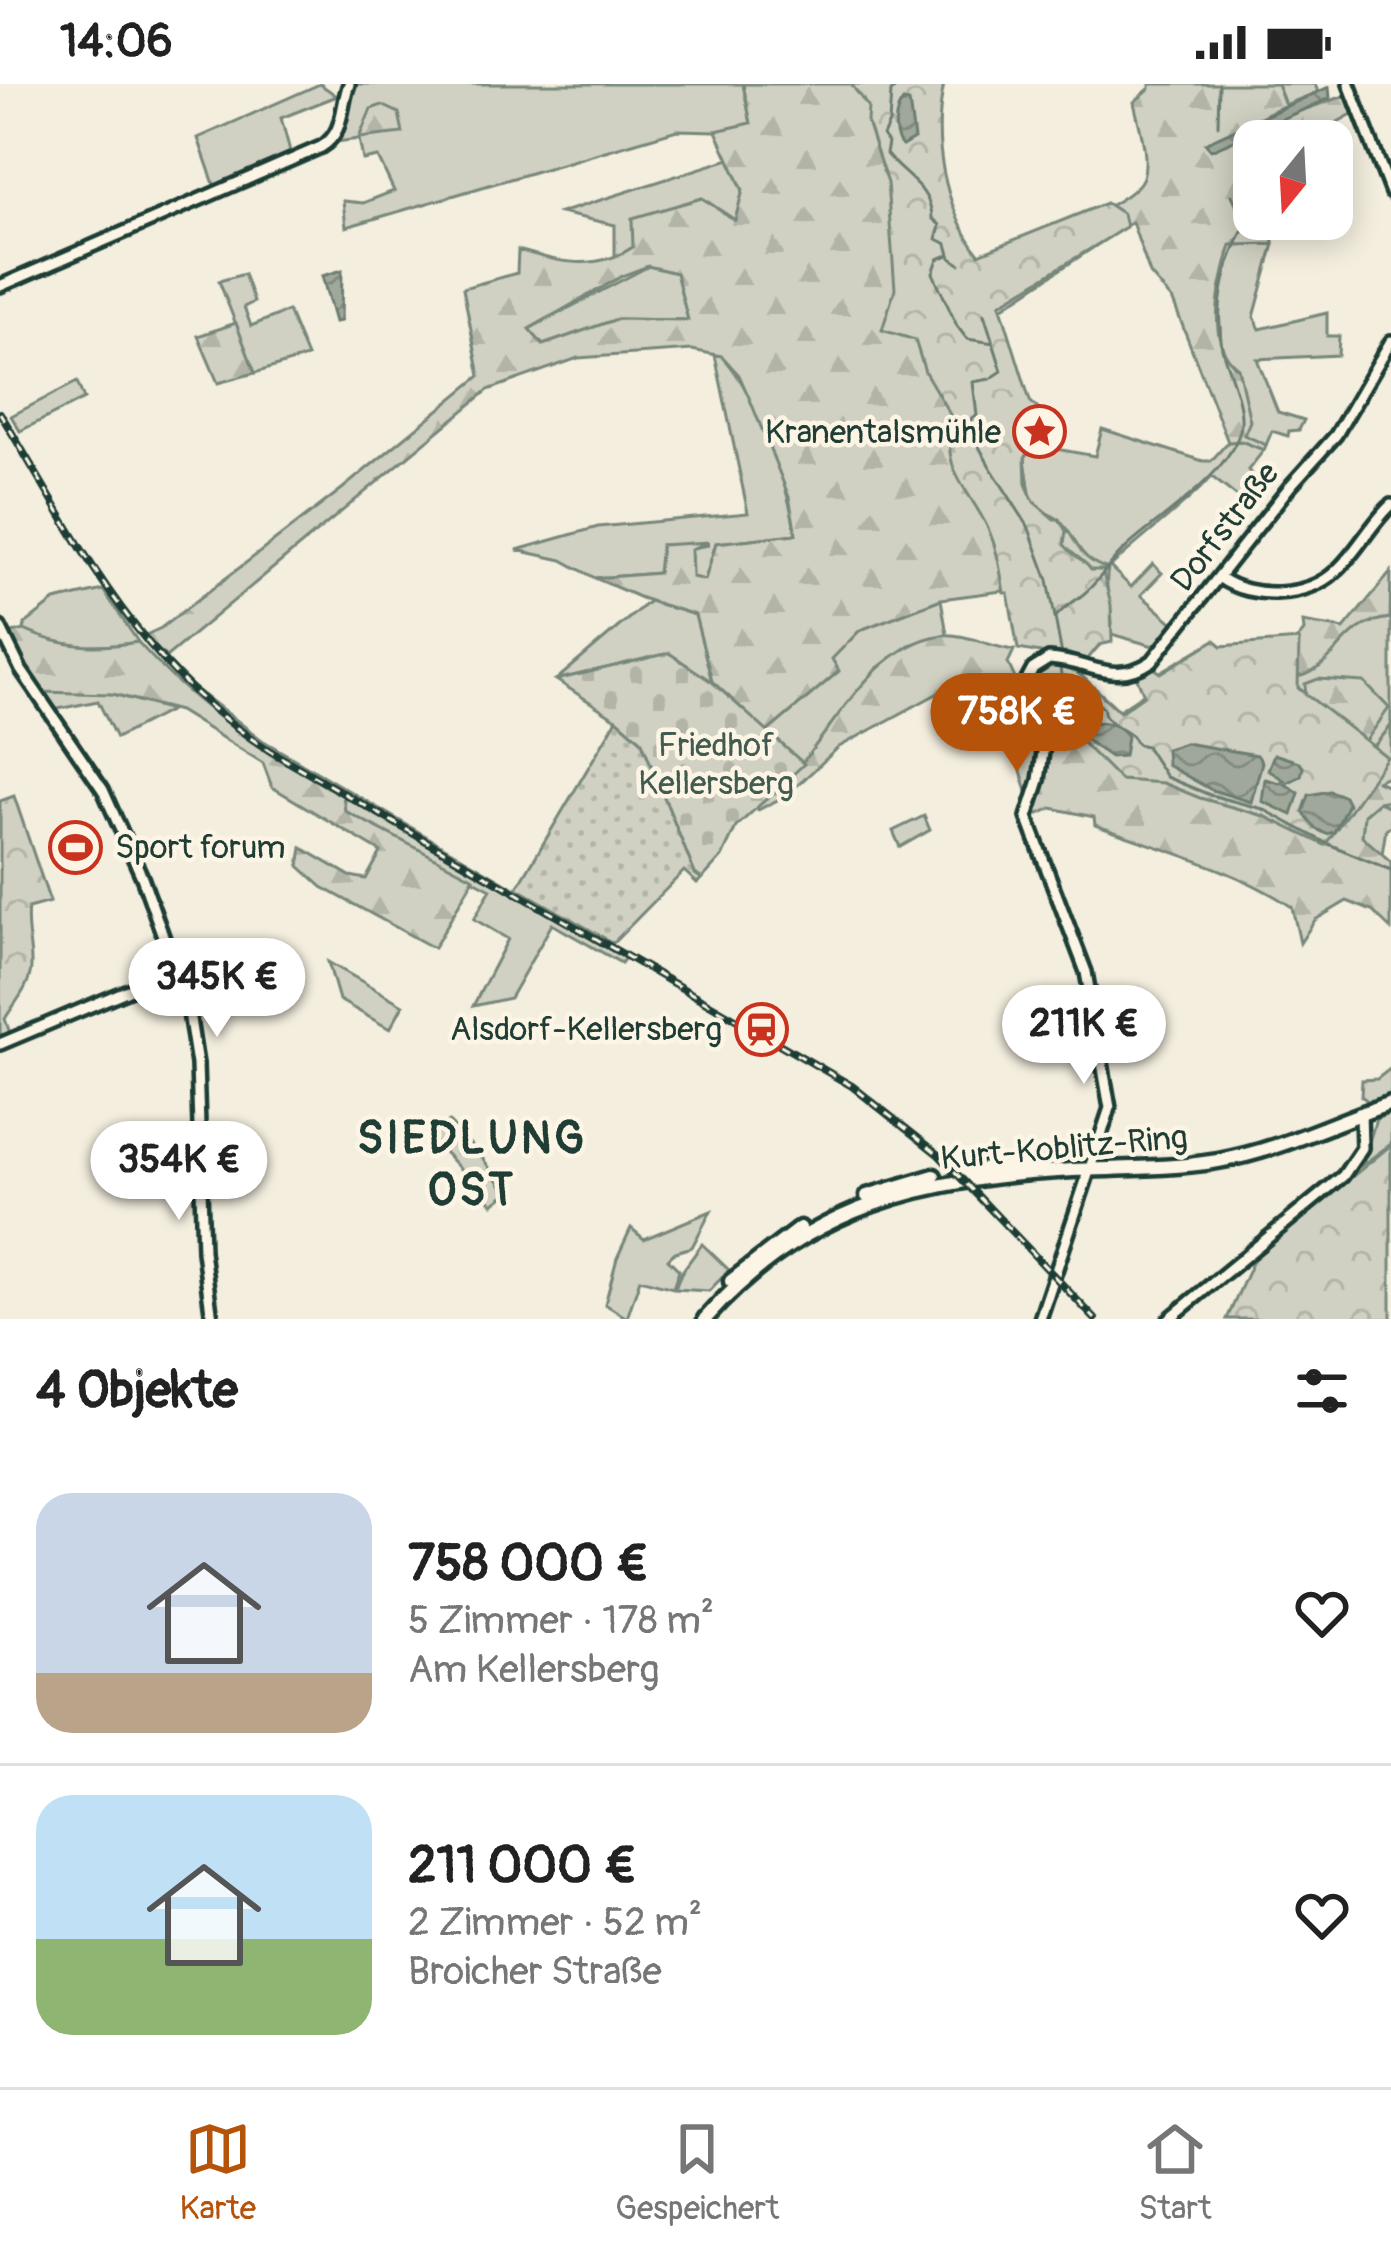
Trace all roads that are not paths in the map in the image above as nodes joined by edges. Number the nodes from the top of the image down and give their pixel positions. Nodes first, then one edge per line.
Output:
1 (349, 84) edge
2 (1349, 84) edge
3 (1391, 193) edge
4 (0, 286) edge
5 (1391, 341) edge
6 (1391, 506) edge
7 (1220, 578) junction
8 (0, 627) edge
9 (176, 970) junction
10 (0, 1044) edge
11 (1391, 1103) edge
12 (1357, 1115) junction
13 (1325, 1127) junction
14 (1357, 1131) junction
15 (1355, 1160) junction
16 (1091, 1166) junction
17 (212, 1319) edge
18 (695, 1319) edge
19 (705, 1319) edge
20 (1040, 1319) edge
21 (1169, 1319) edge

1 - 4 street
2 - 3 street
5 - 7 street, Dorfstraße
6 - 7 street
7 - 16 street, Dorfstraße
8 - 9 street
9 - 10 street
9 - 17 street
11 - 12 main road, Kurt-Koblitz-Ring
12 - 13 main road, Kurt-Koblitz-Ring
12 - 14 street
12 - 15 street
13 - 14 street
13 - 16 main road, Kurt-Koblitz-Ring
14 - 15 street
15 - 21 street
16 - 18 main road, Kurt-Koblitz-Ring
16 - 19 main road, Kurt-Koblitz-Ring
16 - 20 street

